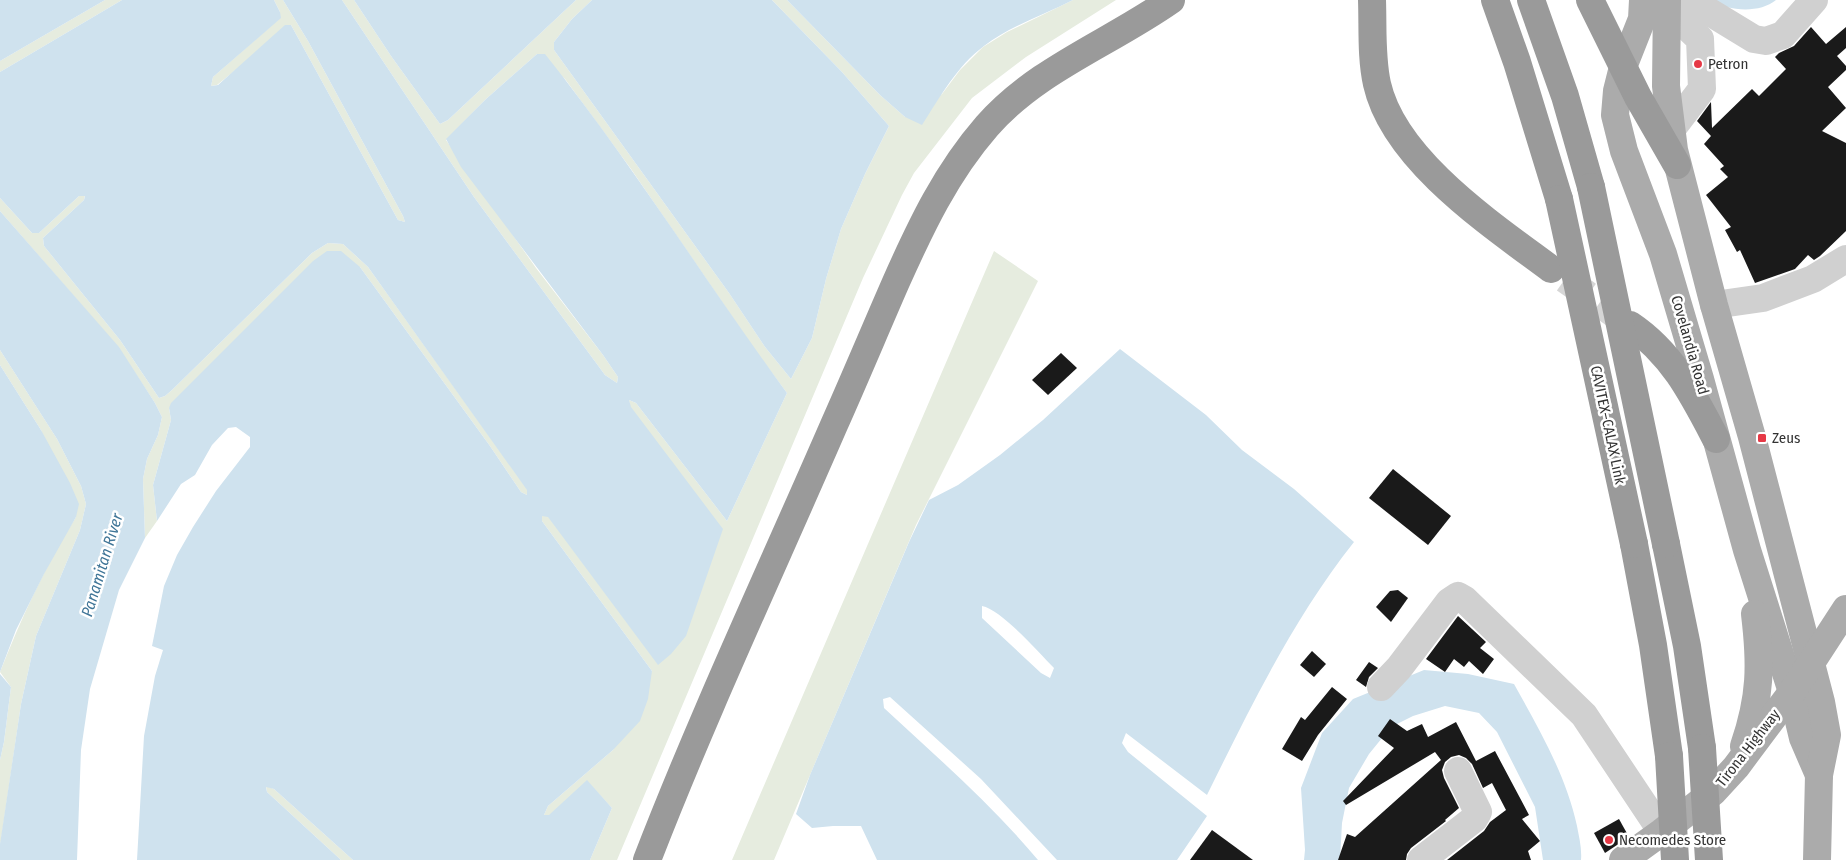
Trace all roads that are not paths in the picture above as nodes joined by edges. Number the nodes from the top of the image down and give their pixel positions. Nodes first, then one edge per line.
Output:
1 (1171, 0) edge
2 (1372, 0) edge
3 (1495, 0) edge
4 (1531, 0) edge
5 (1590, 0) edge
6 (1814, 0) edge
7 (1667, 2) edge
8 (1623, 68) junction
9 (1677, 165) junction
10 (1846, 259) edge
11 (1551, 270) tunnel mouth
12 (1714, 305) junction
13 (1630, 325) tunnel mouth
14 (1716, 439) junction
15 (1747, 550) junction
16 (1846, 610) edge
17 (1812, 664) junction
18 (1381, 687) dead end
19 (1792, 692) junction
20 (1736, 767) junction
21 (1458, 771) dead end
22 (1819, 775) junction
23 (1662, 832) junction
24 (647, 860) edge
25 (1421, 860) edge
26 (1623, 860) edge
27 (1675, 860) edge
28 (1709, 860) edge
29 (1817, 860) edge

1 - 24 highway
2 - 11 highway
3 - 27 highway, CAVITEX–CALAX Link, bridge
4 - 28 highway, bridge
5 - 8 highway
6 - 7 street
7 - 8 main road, Covelandia Road
7 - 9 main road
8 - 9 highway
8 - 14 main road, Covelandia Road
9 - 12 main road
10 - 12 street
12 - 17 main road
13 - 14 highway
14 - 15 main road, Covelandia Road
15 - 19 main road, Covelandia Road
15 - 20 main road
16 - 17 main road, Tirona Highway
17 - 19 main road, Tirona Highway
17 - 22 main road
18 - 23 street
19 - 20 main road, Tirona Highway
19 - 22 main road, Covelandia Road
20 - 23 main road, Tirona Highway
21 - 25 street
22 - 29 main road
23 - 26 main road, Tirona Highway

